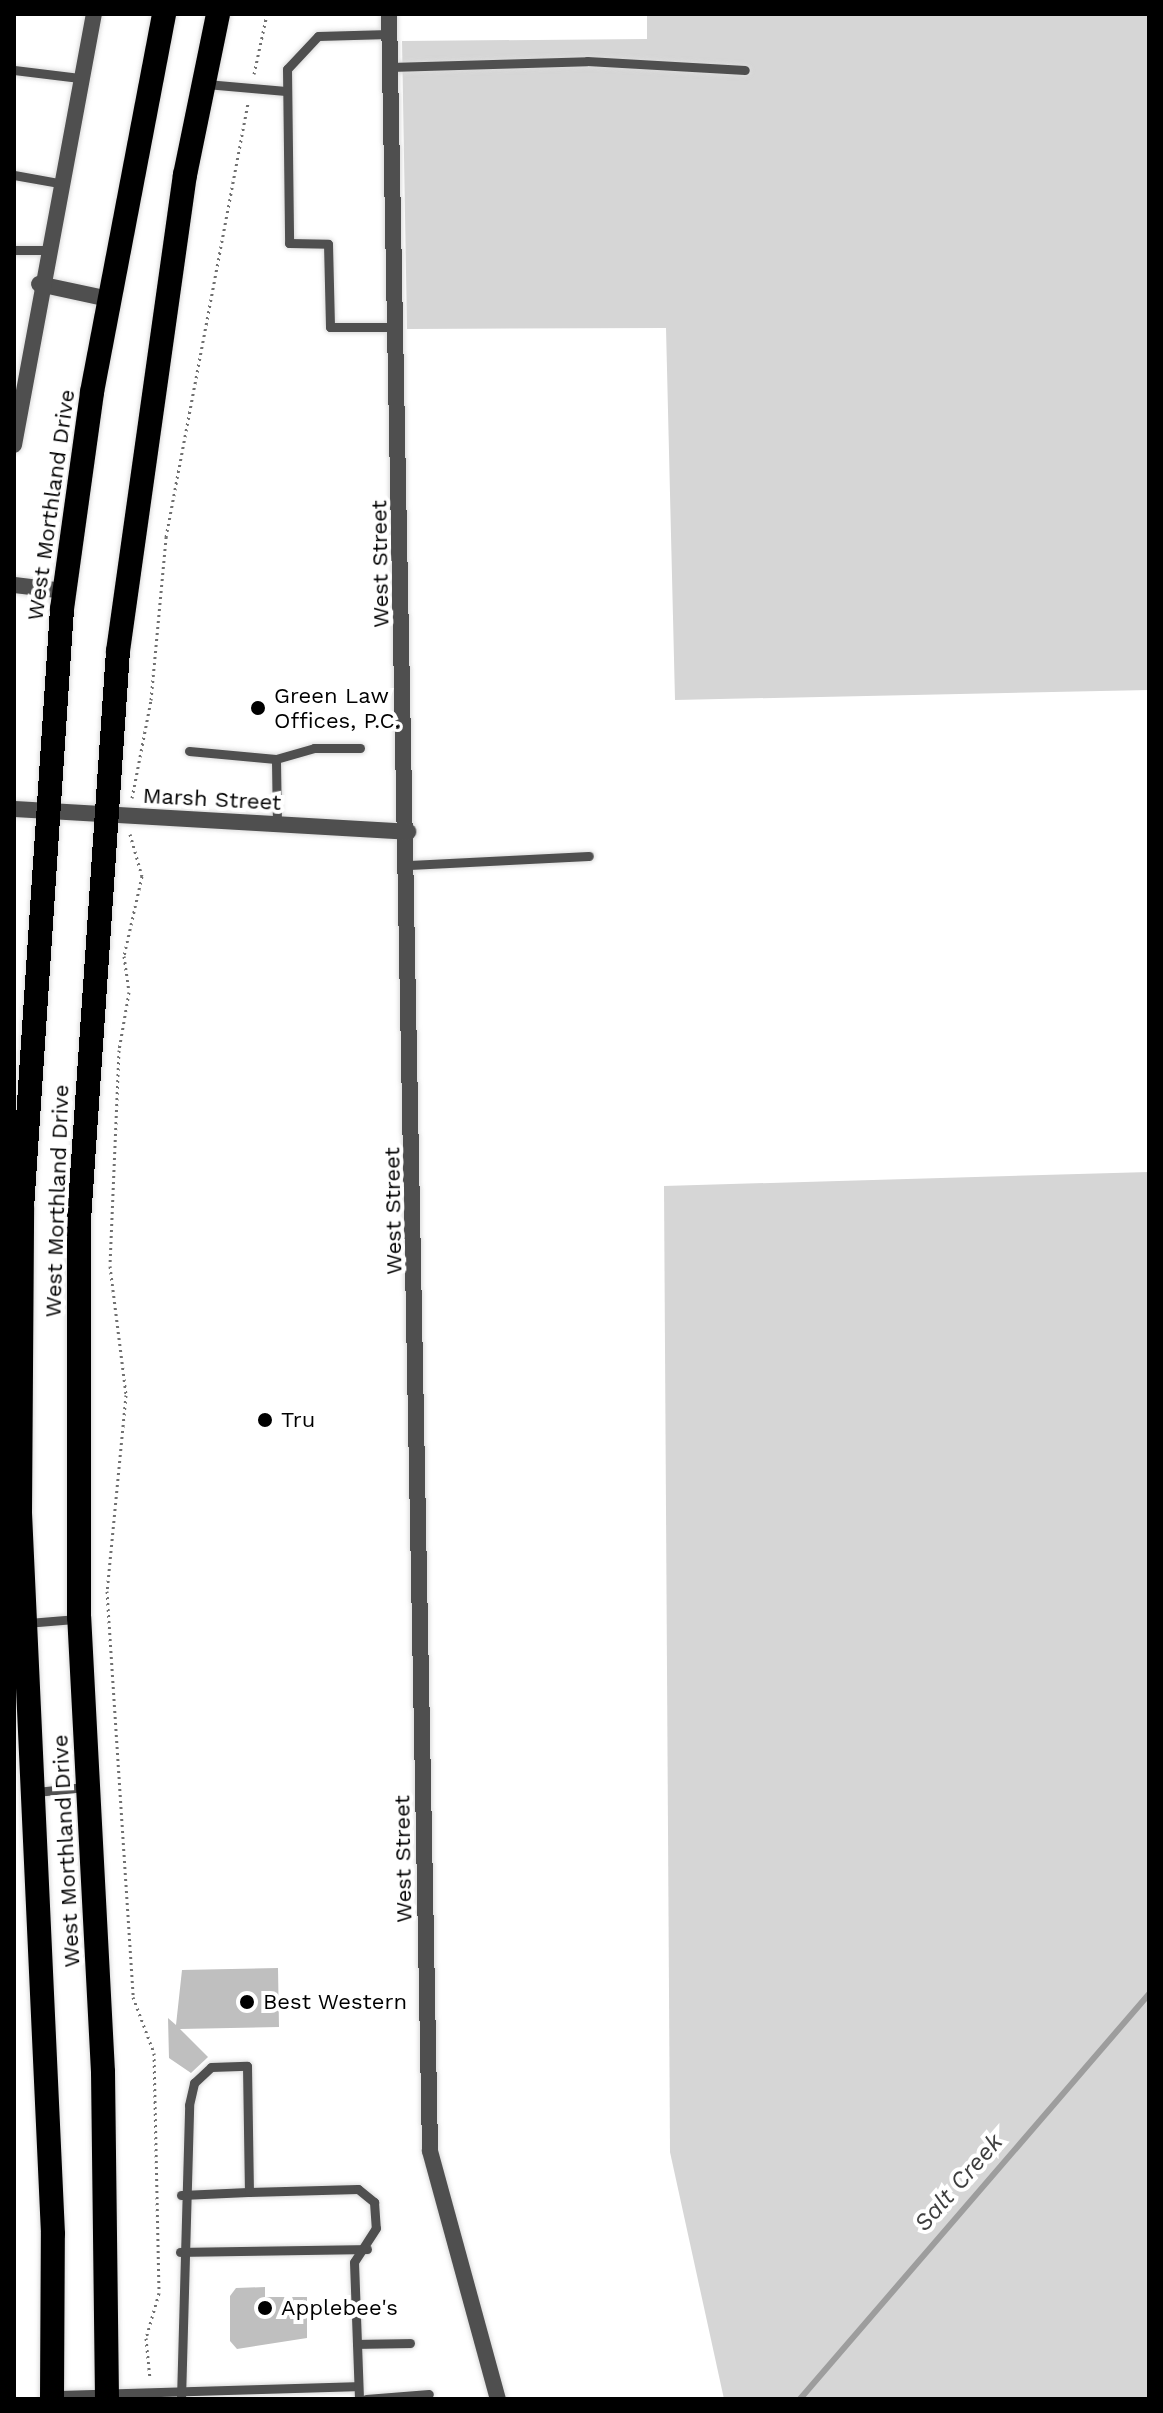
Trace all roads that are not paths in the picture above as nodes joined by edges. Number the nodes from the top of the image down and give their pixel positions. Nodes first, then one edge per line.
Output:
1 (94, 14) edge
2 (164, 14) edge
3 (218, 14) edge
4 (389, 14) edge
5 (389, 34) junction
6 (390, 67) junction
7 (14, 70) edge
8 (745, 70) dead end
9 (80, 78) junction
10 (204, 84) junction
11 (286, 91) junction
12 (14, 175) edge
13 (59, 183) junction
14 (14, 250) edge
15 (46, 250) junction
16 (39, 284) junction
17 (109, 299) junction
18 (396, 327) junction
19 (19, 368) edge
20 (15, 425) edge
21 (14, 445) edge
22 (14, 585) edge
23 (64, 591) junction
24 (360, 748) dead end
25 (189, 751) dead end
26 (276, 759) junction
27 (14, 809) edge
28 (48, 811) junction
29 (102, 815) junction
30 (277, 825) junction
31 (408, 832) junction
32 (589, 856) dead end
33 (409, 865) junction
34 (22, 1074) edge
35 (79, 1618) junction
36 (20, 1623) edge
37 (88, 1787) junction
38 (34, 1792) junction
39 (249, 2192) junction
40 (181, 2195) junction
41 (367, 2249) junction
42 (180, 2252) junction
43 (410, 2343) dead end
44 (357, 2344) junction
45 (358, 2386) junction
46 (429, 2394) dead end
47 (181, 2395) edge
48 (107, 2396) edge
49 (52, 2397) edge
50 (359, 2399) edge
51 (366, 2399) edge
52 (498, 2399) edge

1 - 9 street
2 - 17 highway, West Morthland Drive
3 - 10 highway, West Morthland Drive
4 - 5 street, West Street
5 - 6 street, West Street
5 - 11 lane
6 - 8 lane
6 - 18 street, West Street
7 - 9 lane
9 - 13 street
10 - 11 lane
10 - 29 highway, West Morthland Drive
11 - 18 lane
12 - 13 lane
13 - 15 street
14 - 15 lane
15 - 16 street
16 - 17 street
16 - 19 street
17 - 23 highway, West Morthland Drive
18 - 31 street, West Street
19 - 20 street
20 - 21 street
22 - 23 street
23 - 28 highway, West Morthland Drive
24 - 26 lane
25 - 26 lane
26 - 30 lane
27 - 28 street, Marsh Street
28 - 29 street, Marsh Street
28 - 34 highway, West Morthland Drive
29 - 30 street, Marsh Street
29 - 35 highway, West Morthland Drive
30 - 31 street, Marsh Street
31 - 33 street, West Street
32 - 33 lane
33 - 52 street, West Street
34 - 36 highway, West Morthland Drive
35 - 36 lane
35 - 37 highway, West Morthland Drive
36 - 38 highway, West Morthland Drive
37 - 38 lane
37 - 48 highway, West Morthland Drive
38 - 49 highway, West Morthland Drive
39 - 40 lane
39 - 40 lane
39 - 41 lane
40 - 42 lane
41 - 42 lane
41 - 44 lane
42 - 47 lane
43 - 44 lane
44 - 45 lane
45 - 47 lane
45 - 50 lane
46 - 51 lane
47 - 48 lane
48 - 49 lane

